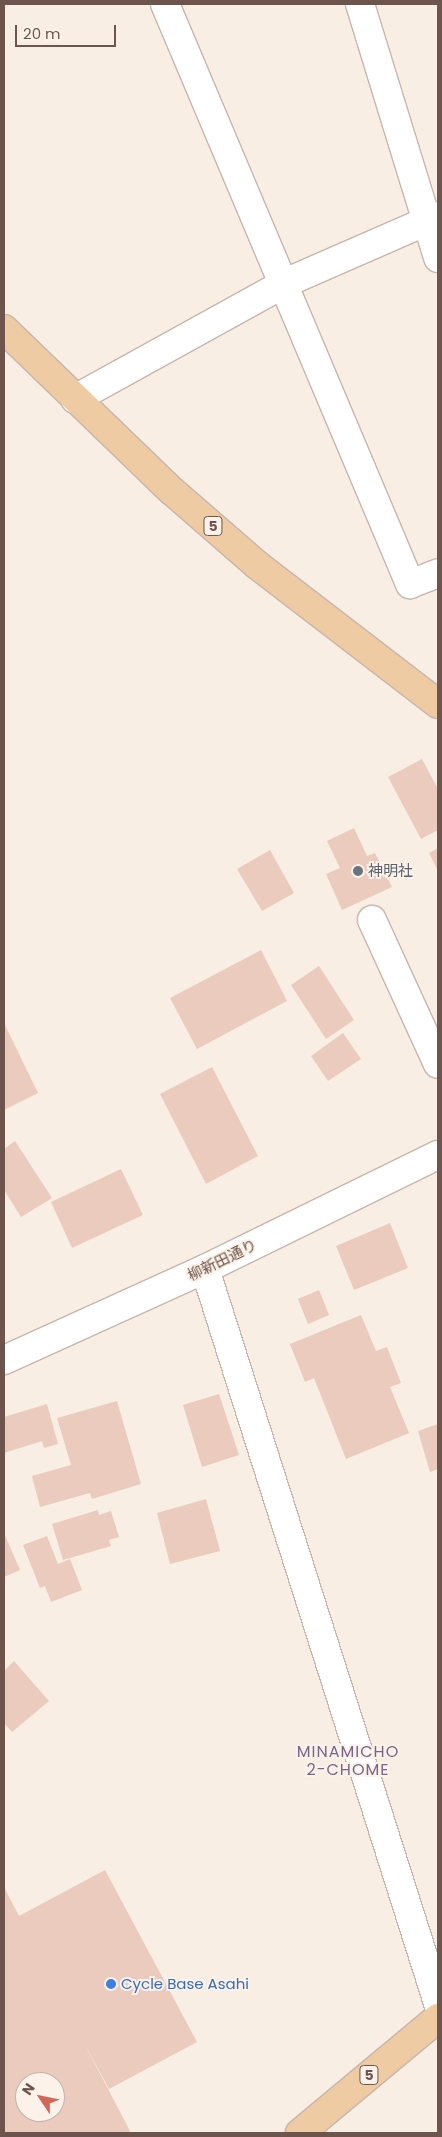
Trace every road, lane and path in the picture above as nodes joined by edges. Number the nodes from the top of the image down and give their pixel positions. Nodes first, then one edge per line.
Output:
1 (165, 4) edge
2 (360, 4) edge
3 (432, 218) edge
4 (438, 258) edge
5 (285, 283) junction
6 (4, 329) edge
7 (75, 399) junction
8 (438, 573) edge
9 (438, 704) edge
10 (372, 920) dead end
11 (438, 1064) edge
12 (438, 1155) edge
13 (206, 1269) junction
14 (4, 1360) edge
15 (438, 2003) edge
16 (438, 2018) edge
17 (300, 2133) edge

1 - 5 street
2 - 3 street
3 - 4 street
3 - 5 street
5 - 7 street
5 - 8 street
6 - 7 main road, 5
7 - 9 main road, 5
10 - 11 street
12 - 13 street, 柳新田通り
13 - 14 street, 柳新田通り
13 - 15 street
16 - 17 main road, 5

